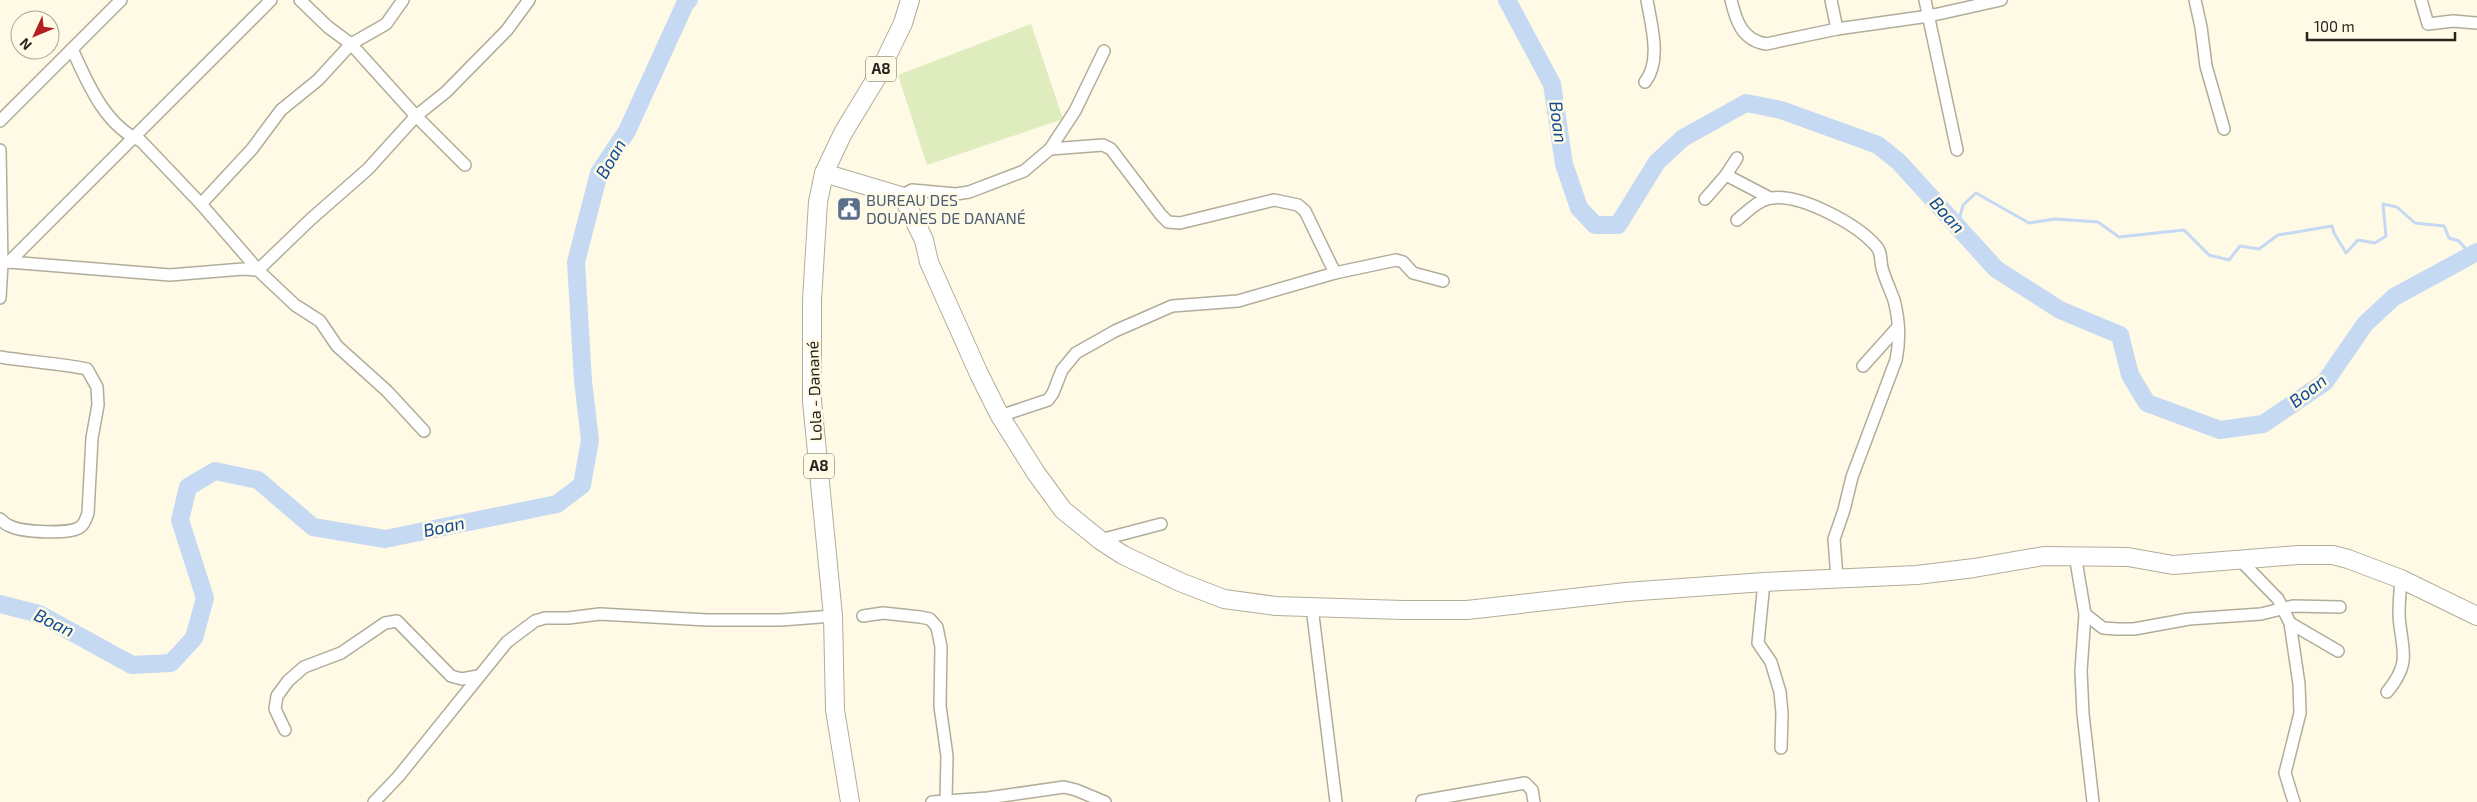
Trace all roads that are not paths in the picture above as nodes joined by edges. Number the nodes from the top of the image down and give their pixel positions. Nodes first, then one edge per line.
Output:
1 (121, 0) edge
2 (271, 0) edge
3 (300, 0) edge
4 (403, 0) edge
5 (529, 0) edge
6 (910, 0) edge
7 (1646, 0) edge
8 (1731, 0) edge
9 (1830, 0) edge
10 (1925, 0) edge
11 (2000, 0) edge
12 (2195, 0) edge
13 (2421, 0) edge
14 (1929, 16) junction
15 (2477, 23) edge
16 (1838, 29) junction
17 (351, 44) junction
18 (72, 49) junction
19 (1104, 51) dead end
20 (1645, 82) dead end
21 (416, 116) junction
22 (0, 121) edge
23 (2224, 129) dead end
24 (133, 137) junction
25 (1050, 149) junction
26 (0, 150) edge
27 (1957, 150) dead end
28 (1737, 158) dead end
29 (465, 165) dead end
30 (824, 174) junction
31 (1726, 176) junction
32 (901, 196) junction
33 (1770, 198) junction
34 (1705, 199) dead end
35 (201, 204) junction
36 (1737, 220) dead end
37 (4, 263) edge
38 (258, 270) junction
39 (1334, 273) junction
40 (1444, 281) dead end
41 (0, 298) edge
42 (1898, 327) junction
43 (0, 357) edge
44 (1864, 366) dead end
45 (1000, 416) junction
46 (424, 431) dead end
47 (0, 519) edge
48 (1161, 524) dead end
49 (1100, 540) junction
50 (2075, 555) junction
51 (2240, 560) junction
52 (1838, 578) junction
53 (2401, 579) junction
54 (1764, 582) junction
55 (2340, 607) dead end
56 (1312, 608) junction
57 (2283, 608) junction
58 (2085, 614) junction
59 (833, 616) junction
60 (863, 616) dead end
61 (2477, 616) edge
62 (2290, 623) junction
63 (2338, 651) dead end
64 (478, 676) junction
65 (2387, 692) dead end
66 (285, 730) dead end
67 (1780, 748) dead end
68 (946, 800) junction
69 (1422, 801) edge
70 (374, 802) edge
71 (850, 802) edge
72 (932, 802) edge
73 (1105, 802) edge
74 (1336, 802) edge
75 (1534, 802) edge
76 (2093, 802) edge
77 (2294, 802) edge

1 - 18 street
2 - 24 street
3 - 17 street
4 - 17 street
5 - 21 street
6 - 30 main road, Lola - Danané / A8
7 - 20 street
8 - 16 street
9 - 16 street
10 - 14 street
11 - 14 street
12 - 23 street
13 - 15 street
14 - 16 street
14 - 27 street
17 - 21 street
17 - 35 street
18 - 22 street
18 - 24 street
19 - 25 street
21 - 29 street
21 - 38 street
24 - 35 street
24 - 37 street
25 - 32 street
25 - 39 street
26 - 37 street
28 - 31 street
30 - 32 main road
30 - 59 main road, Lola - Danané / A8
31 - 33 street
31 - 34 street
32 - 45 main road
33 - 36 street
33 - 42 street
35 - 38 street
37 - 38 street
37 - 41 street
38 - 46 street
39 - 40 street
39 - 45 street
42 - 44 street
42 - 52 street
43 - 47 street
45 - 49 main road
48 - 49 street
49 - 56 main road
50 - 51 main road
50 - 52 main road
50 - 58 street
51 - 53 main road
51 - 57 street
52 - 54 main road
53 - 61 main road
53 - 65 street
54 - 56 main road
54 - 67 street
55 - 57 street
56 - 74 street
57 - 58 street
57 - 62 street
58 - 76 street
59 - 64 street
59 - 71 main road, Lola - Danané / A8
60 - 68 street
62 - 63 street
62 - 77 street
64 - 66 street
64 - 70 street
68 - 72 street
68 - 73 street
69 - 75 street

